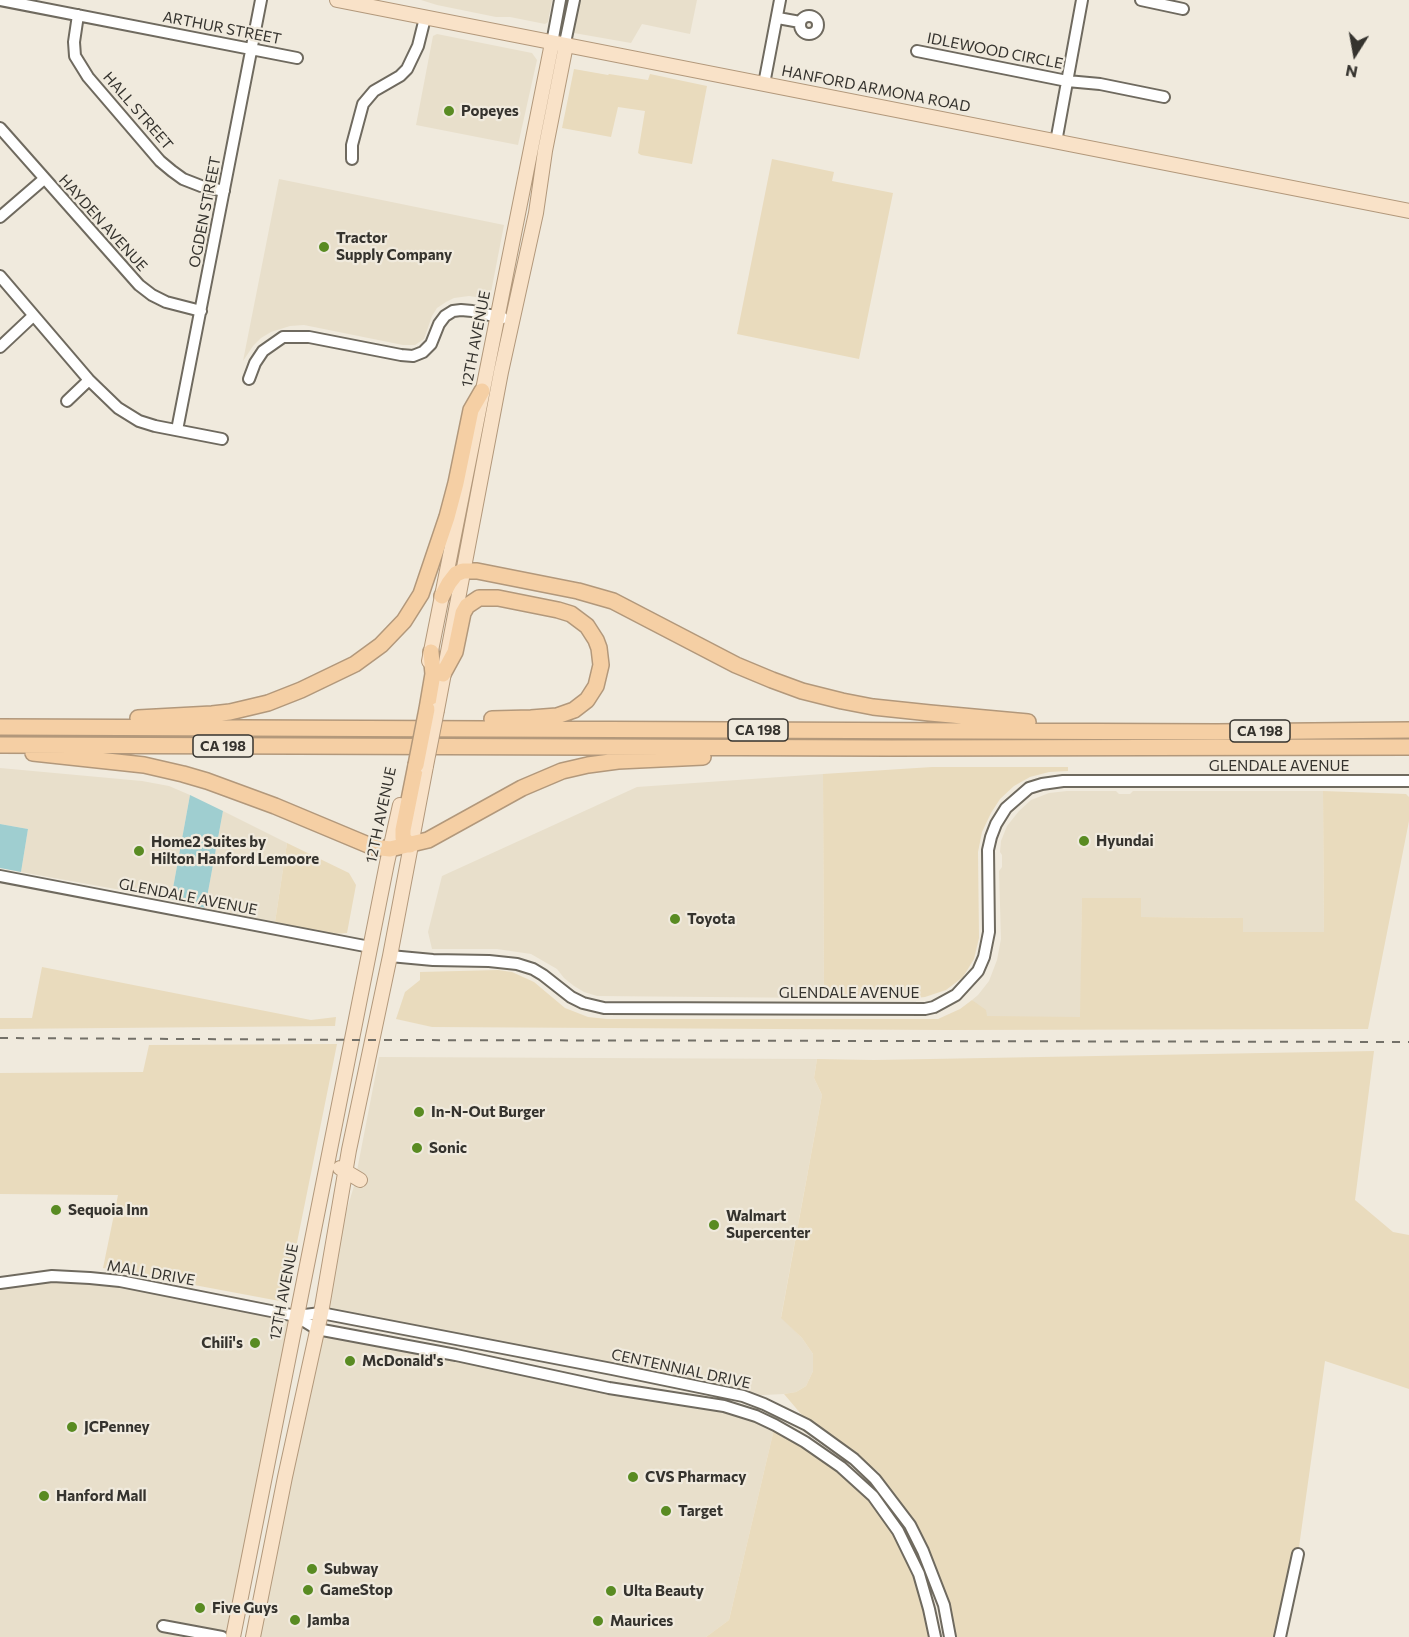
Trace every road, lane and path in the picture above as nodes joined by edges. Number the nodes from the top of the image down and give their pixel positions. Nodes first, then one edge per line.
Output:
1 (0, 0) edge
2 (261, 0) edge
3 (337, 0) edge
4 (560, 0) edge
5 (574, 0) edge
6 (780, 0) edge
7 (1082, 0) edge
8 (1141, 0) edge
9 (368, 3) edge
10 (1183, 9) dead end
11 (78, 15) junction
12 (425, 18) junction
13 (778, 18) junction
14 (800, 22) dead end
15 (552, 43) junction
16 (566, 45) junction
17 (252, 49) junction
18 (917, 51) dead end
19 (297, 58) dead end
20 (1067, 81) junction
21 (764, 84) junction
22 (1164, 97) dead end
23 (0, 128) edge
24 (1056, 142) junction
25 (352, 159) dead end
26 (44, 179) junction
27 (225, 191) junction
28 (1409, 211) edge
29 (0, 217) edge
30 (0, 276) edge
31 (201, 311) junction
32 (33, 316) junction
33 (497, 316) junction
34 (513, 320) junction
35 (0, 347) edge
36 (249, 379) dead end
37 (89, 380) junction
38 (482, 391) junction
39 (67, 401) dead end
40 (177, 430) junction
41 (222, 439) dead end
42 (463, 571) junction
43 (442, 596) junction
44 (431, 652) joint
45 (443, 674) junction
46 (428, 709) junction
47 (0, 727) edge
48 (404, 729) junction
49 (1409, 730) edge
50 (1112, 731) junction
51 (0, 745) edge
52 (1409, 747) edge
53 (889, 748) junction
54 (0, 750) edge
55 (417, 765) junction
56 (1409, 781) edge
57 (410, 845) junction
58 (390, 849) junction
59 (0, 876) edge
60 (370, 947) junction
61 (390, 956) junction
62 (377, 1016) junction
63 (346, 1073) junction
64 (345, 1171) junction
65 (360, 1180) dead end
66 (0, 1283) edge
67 (321, 1313) junction
68 (296, 1316) junction
69 (317, 1329) junction
70 (1298, 1554) dead end
71 (929, 1609) junction
72 (163, 1626) dead end
73 (222, 1637) edge
74 (232, 1637) edge
75 (253, 1637) edge
76 (935, 1637) edge
77 (945, 1637) edge
78 (950, 1637) edge
79 (1280, 1637) edge

1 - 11 street, ARTHUR STREET
2 - 17 street, OGDEN STREET
3 - 9 main road, HANFORD ARMONA ROAD
4 - 15 street, 12TH AVENUE
5 - 16 street, 12TH AVENUE
6 - 13 street
7 - 20 street
8 - 10 street
9 - 12 main road, HANFORD ARMONA ROAD
11 - 17 street, ARTHUR STREET
11 - 27 street, HALL STREET
12 - 15 main road, HANFORD ARMONA ROAD
12 - 25 street
13 - 14 street
13 - 21 street
15 - 16 main road, HANFORD ARMONA ROAD
15 - 33 main road, 12TH AVENUE
16 - 21 main road, HANFORD ARMONA ROAD
16 - 34 main road, 12TH AVENUE
17 - 19 street, ARTHUR STREET
17 - 27 street, OGDEN STREET
18 - 20 street, IDLEWOOD CIRCLE
20 - 22 street, IDLEWOOD CIRCLE
20 - 24 street
21 - 24 main road, HANFORD ARMONA ROAD
23 - 26 street, HAYDEN AVENUE
24 - 28 main road, HANFORD ARMONA ROAD
26 - 29 street
26 - 31 street, HAYDEN AVENUE
27 - 31 street, OGDEN STREET
30 - 32 street
31 - 40 street, OGDEN STREET
32 - 35 street
32 - 37 street
33 - 34 street
33 - 36 street
33 - 38 main road, 12TH AVENUE
34 - 42 main road, 12TH AVENUE
37 - 39 street
37 - 40 street
38 - 43 main road, 12TH AVENUE
38 - 47 highway
40 - 41 street
42 - 43 highway
42 - 45 main road, 12TH AVENUE
42 - 50 highway
43 - 44 main road, 12TH AVENUE
44 - 46 highway
45 - 46 main road, 12TH AVENUE
45 - 48 highway
46 - 55 highway, bridge
47 - 48 highway, CA 198
48 - 50 highway, CA 198
49 - 50 highway, CA 198
51 - 53 highway, CA 198
52 - 53 highway, CA 198
53 - 57 highway
54 - 58 highway
55 - 57 highway
55 - 58 main road, 12TH AVENUE
56 - 61 street, GLENDALE AVENUE
57 - 58 highway
57 - 61 main road
58 - 60 main road, 12TH AVENUE
59 - 60 street, GLENDALE AVENUE
60 - 62 main road
60 - 63 main road, 12TH AVENUE
61 - 62 main road
62 - 64 main road
63 - 64 main road
63 - 68 main road, 12TH AVENUE
64 - 65 main road
64 - 67 main road
66 - 68 street, MALL DRIVE
67 - 68 street, MALL DRIVE
67 - 69 main road
67 - 78 street, CENTENNIAL DRIVE
68 - 69 street, MALL DRIVE
68 - 74 main road, 12TH AVENUE
69 - 71 street, CENTENNIAL DRIVE
69 - 75 main road
70 - 79 street
71 - 76 street, CENTENNIAL DRIVE
71 - 77 street
72 - 73 street

